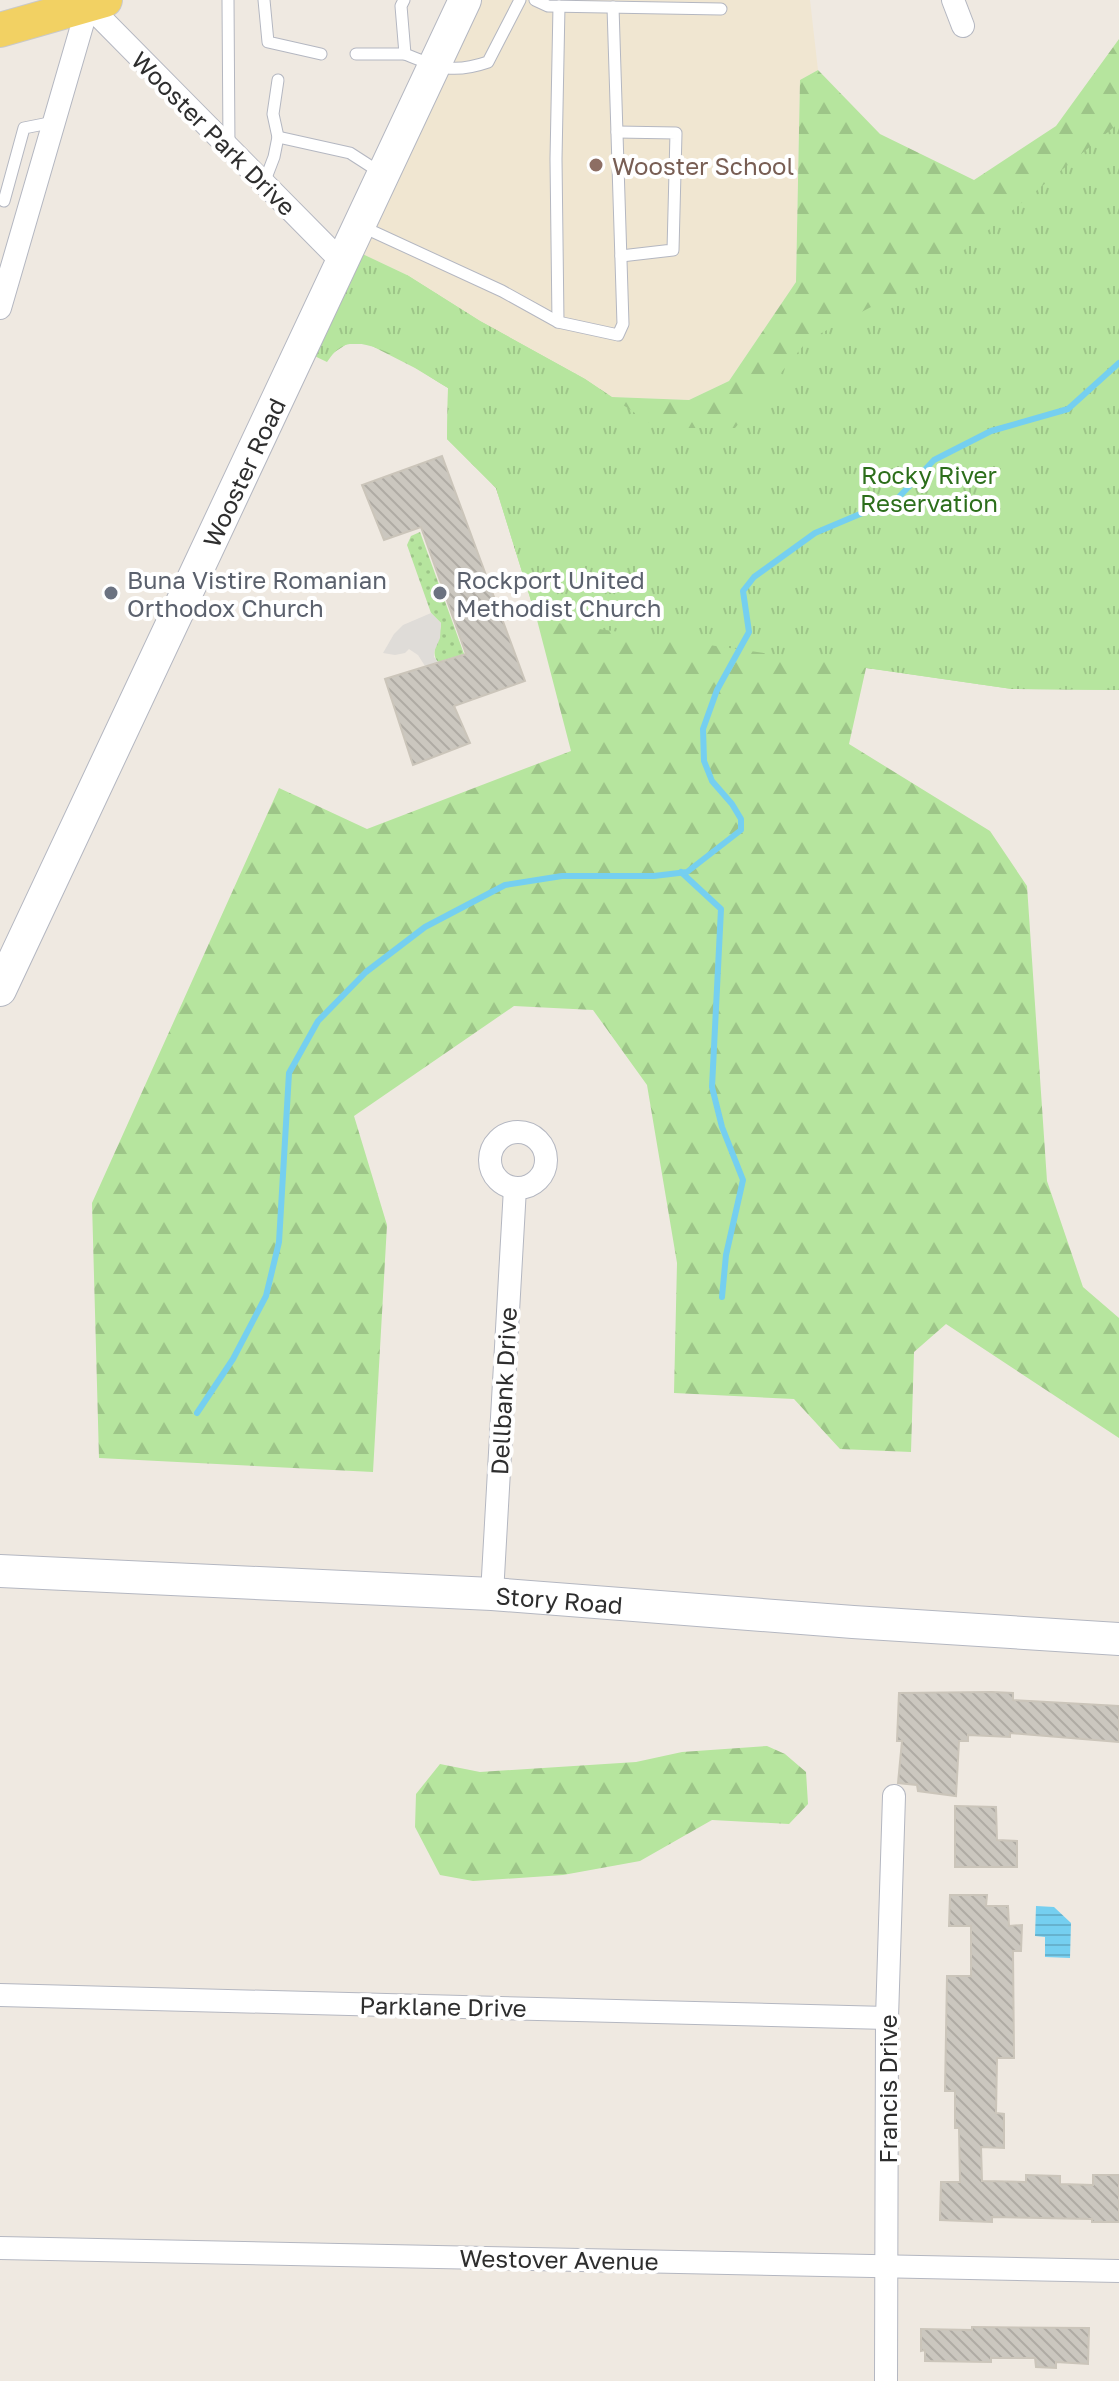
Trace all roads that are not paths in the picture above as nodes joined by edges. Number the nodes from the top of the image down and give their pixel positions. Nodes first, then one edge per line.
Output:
1 (228, 0) edge
2 (264, 0) edge
3 (404, 0) edge
4 (465, 0) edge
5 (520, 0) edge
6 (535, 0) edge
7 (953, 0) edge
8 (96, 2) edge
9 (559, 6) junction
10 (613, 7) junction
11 (721, 9) dead end
12 (1, 26) edge
13 (963, 26) dead end
14 (321, 54) dead end
15 (356, 54) dead end
16 (419, 60) junction
17 (278, 80) dead end
18 (54, 122) junction
19 (617, 132) junction
20 (278, 137) junction
21 (229, 148) junction
22 (382, 174) junction
23 (264, 183) junction
24 (2, 200) edge
25 (29, 208) junction
26 (358, 224) junction
27 (621, 256) junction
28 (341, 261) junction
29 (0, 308) edge
30 (558, 322) junction
31 (0, 990) edge
32 (515, 1188) dead end
33 (0, 1571) edge
34 (492, 1594) junction
35 (1119, 1639) edge
36 (894, 1796) dead end
37 (0, 1995) edge
38 (887, 2018) junction
39 (0, 2248) edge
40 (888, 2266) junction
41 (1119, 2271) edge
42 (886, 2381) edge

1 - 21 lane
2 - 14 lane
3 - 16 lane
4 - 16 street, Wooster Road
5 - 16 lane
6 - 9 lane
7 - 13 street
8 - 12 main road
8 - 18 street
8 - 21 street, Wooster Park Drive
9 - 10 lane
9 - 30 lane
10 - 11 lane
10 - 19 lane
15 - 16 lane
16 - 22 street, Wooster Road
17 - 20 lane
18 - 24 lane
18 - 25 street
19 - 27 lane
19 - 27 lane
20 - 22 lane
20 - 23 lane
21 - 23 street, Wooster Park Drive
22 - 26 street, Wooster Road
23 - 28 street, Wooster Park Drive
24 - 25 lane
25 - 29 street
26 - 28 street, Wooster Road
26 - 30 lane
27 - 30 lane
28 - 31 street, Wooster Road
32 - 34 street, Dellbank Drive
33 - 34 street, Story Road
34 - 35 street, Story Road
36 - 38 street, Francis Drive
37 - 38 street, Parklane Drive
38 - 40 street, Francis Drive
39 - 40 street, Westover Avenue
40 - 41 street, Westover Avenue
40 - 42 street, Francis Drive

